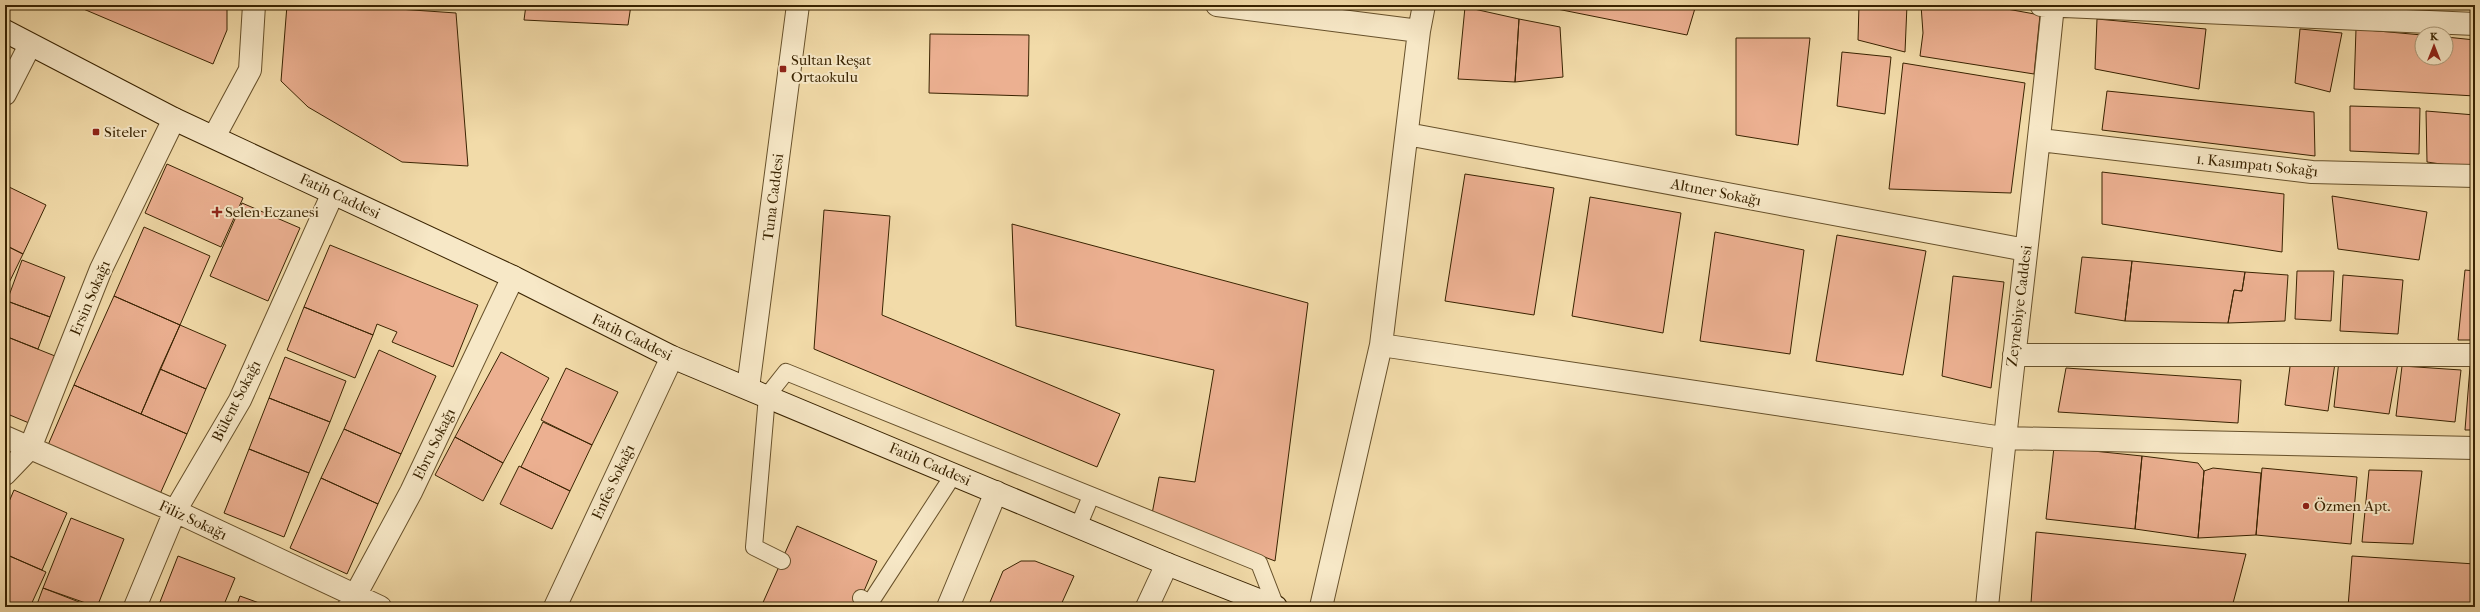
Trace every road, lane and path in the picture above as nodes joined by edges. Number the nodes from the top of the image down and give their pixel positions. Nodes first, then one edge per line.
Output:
1 (254, 5) edge
2 (798, 5) edge
3 (1217, 5) edge
4 (1424, 5) edge
5 (2049, 6) edge
6 (2475, 24) edge
7 (5, 30) edge
8 (1419, 31) junction
9 (30, 45) junction
10 (5, 94) edge
11 (174, 119) junction
12 (1407, 134) junction
13 (214, 137) junction
14 (2040, 140) junction
15 (2475, 176) edge
16 (333, 193) junction
17 (2026, 250) junction
18 (513, 278) junction
19 (1381, 345) junction
20 (2014, 355) junction
21 (2475, 355) edge
22 (672, 357) junction
23 (758, 392) junction
24 (5, 437) edge
25 (2003, 438) junction
26 (30, 448) junction
27 (2475, 448) edge
28 (5, 474) edge
29 (954, 474) junction
30 (996, 492) junction
31 (1091, 496) junction
32 (175, 511) junction
33 (1078, 527) junction
34 (782, 561) dead end
35 (1166, 564) junction
36 (860, 598) dead end
37 (352, 602) edge
38 (134, 607) edge
39 (380, 607) edge
40 (555, 607) edge
41 (948, 607) edge
42 (1147, 607) edge
43 (1276, 607) edge
44 (1321, 607) edge
45 (1987, 607) edge

1 - 13 street
2 - 23 street, Tuna Caddesi
3 - 8 street
4 - 8 street
5 - 6 street
5 - 14 street, Zeynebiye Caddesi
7 - 9 street, Fatih Caddesi
8 - 12 street
9 - 10 street
9 - 11 street, Fatih Caddesi
11 - 13 street, Fatih Caddesi
11 - 26 street, Ersin Sokağı
12 - 17 street, Altıner Sokağı
12 - 19 street
13 - 16 street, Fatih Caddesi
14 - 15 street, 1. Kasımpatı Sokağı
14 - 17 street, Zeynebiye Caddesi
16 - 18 street, Fatih Caddesi
16 - 32 street, Bülent Sokağı
17 - 20 street, Zeynebiye Caddesi
18 - 22 street, Fatih Caddesi
18 - 37 street, Ebru Sokağı
19 - 25 street
19 - 44 street
20 - 21 street
20 - 25 street, Zeynebiye Caddesi
22 - 23 street, Fatih Caddesi
22 - 40 street, Enfes Sokağı
23 - 29 street, Fatih Caddesi
23 - 31 lane
23 - 34 lane
24 - 26 street, Filiz Sokağı
25 - 27 street
25 - 45 street, Zeynebiye Caddesi
26 - 28 street, Ersin Sokağı
26 - 32 street, Filiz Sokağı
29 - 30 street, Fatih Caddesi
29 - 36 lane
30 - 33 street, Fatih Caddesi
30 - 41 street
31 - 33 lane
31 - 43 lane
32 - 37 street, Filiz Sokağı
32 - 38 street, Bülent Sokağı
33 - 35 street, Fatih Caddesi
35 - 42 street
35 - 43 street, Fatih Caddesi
37 - 39 street, Filiz Sokağı

